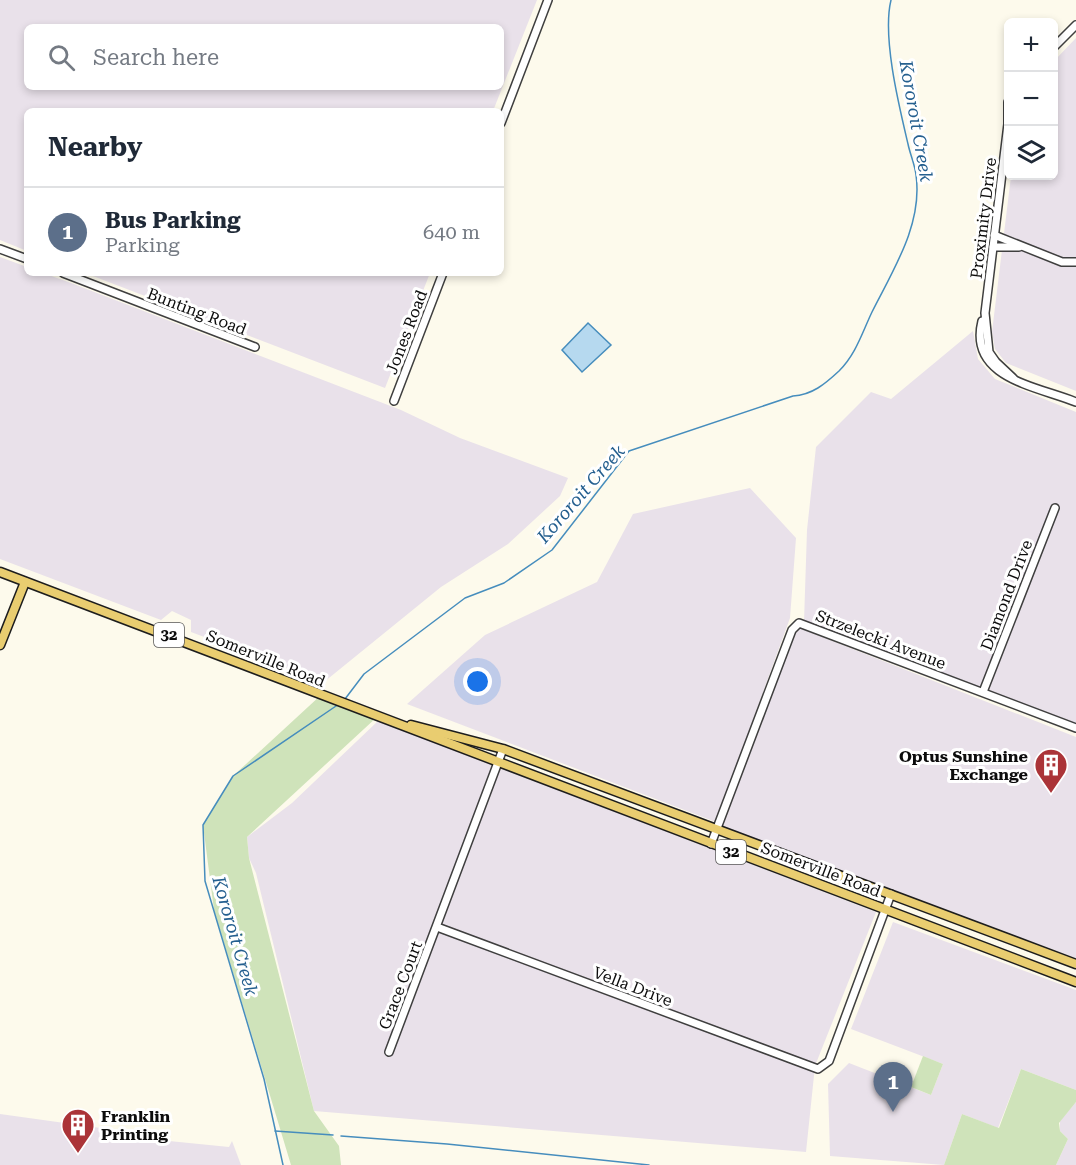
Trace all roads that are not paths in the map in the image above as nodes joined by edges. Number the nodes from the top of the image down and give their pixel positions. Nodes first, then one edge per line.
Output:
1 (548, 0) edge
2 (1076, 25) edge
3 (1058, 42) edge
4 (504, 115) edge
5 (1008, 126) edge
6 (994, 235) junction
7 (993, 247) junction
8 (1022, 247) junction
9 (0, 249) edge
10 (24, 258) edge
11 (1076, 262) edge
12 (71, 276) edge
13 (442, 276) edge
14 (255, 347) dead end
15 (394, 401) dead end
16 (1076, 402) edge
17 (1055, 508) dead end
18 (0, 572) edge
19 (25, 582) junction
20 (0, 645) edge
21 (983, 692) junction
22 (387, 721) junction
23 (1076, 728) edge
24 (503, 749) junction
25 (498, 763) junction
26 (716, 828) junction
27 (711, 844) junction
28 (891, 894) junction
29 (885, 909) junction
30 (437, 927) junction
31 (1076, 964) edge
32 (1076, 982) edge
33 (389, 1052) dead end

1 - 4 street
2 - 3 street
5 - 6 street, Proximity Drive
6 - 7 street, Proximity Drive
6 - 8 street
7 - 8 street
7 - 16 street, Proximity Drive
8 - 11 street
9 - 10 street
12 - 14 street, Bunting Road
13 - 15 street, Jones Road
17 - 21 street, Diamond Drive
18 - 19 main road, Somerville Road
19 - 20 main road
19 - 22 main road, Somerville Road / 32
21 - 23 street, Strzelecki Avenue
21 - 26 street, Strzelecki Avenue
22 - 24 main road, Somerville Road / 32
22 - 25 main road, Somerville Road / 32
24 - 25 street
24 - 26 main road, Somerville Road / 32
25 - 27 main road, Somerville Road / 32
25 - 30 street
26 - 27 street, Strzelecki Avenue
26 - 28 main road, Somerville Road / 32
27 - 29 main road, Somerville Road / 32
28 - 29 street, Vella Drive
28 - 31 main road, Somerville Road / 32
29 - 30 street, Vella Drive
29 - 32 main road, Somerville Road / 32
30 - 33 street, Grace Court

